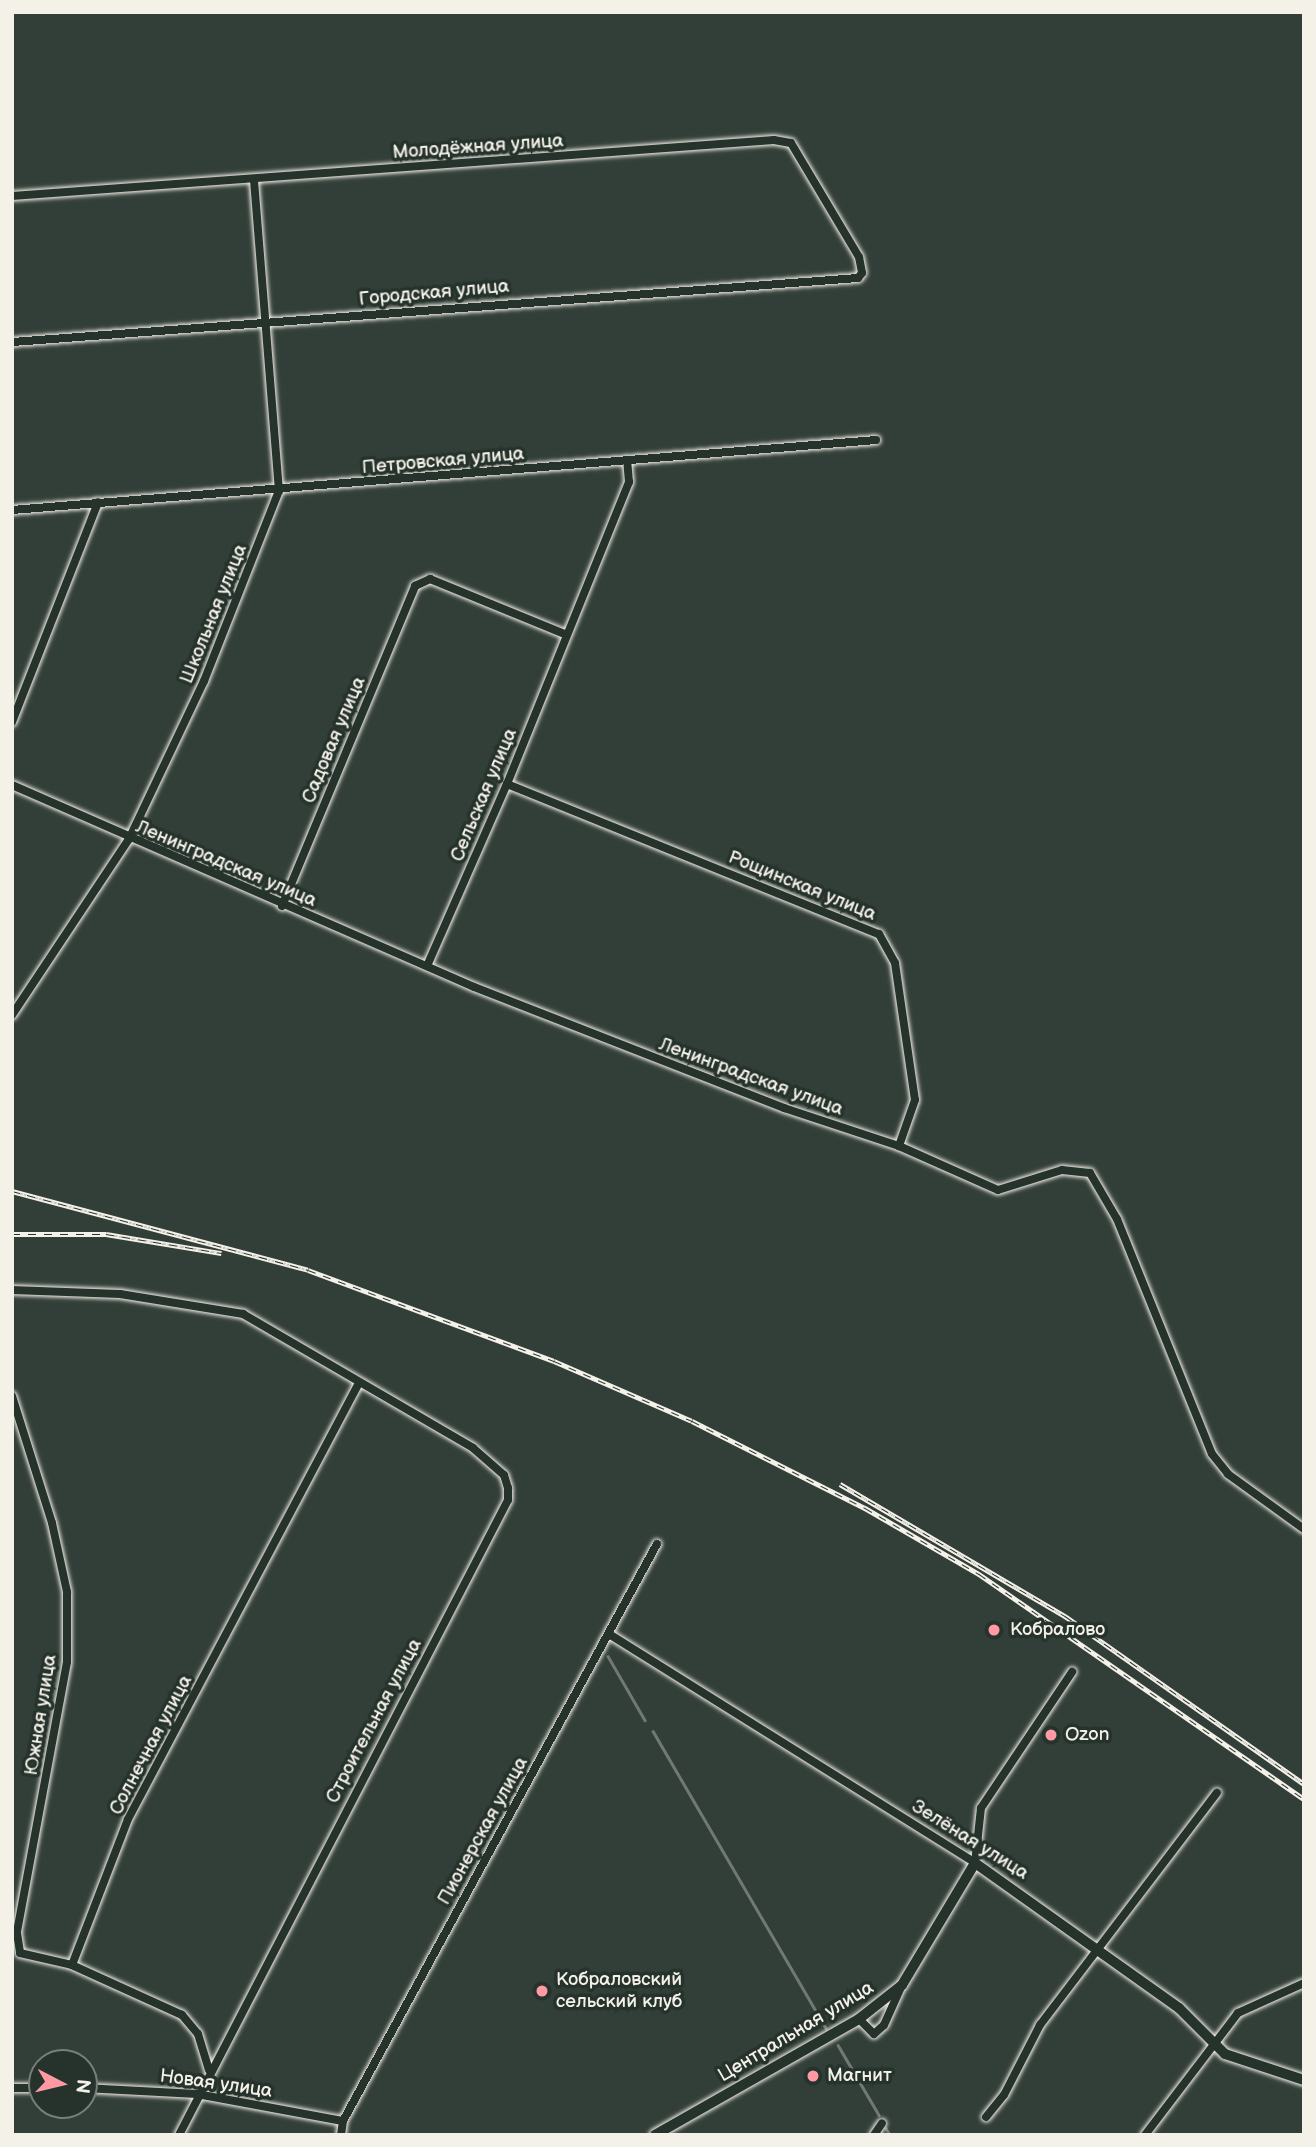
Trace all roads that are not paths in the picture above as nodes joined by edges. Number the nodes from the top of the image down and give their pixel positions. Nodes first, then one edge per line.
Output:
1 (254, 179) junction
2 (12, 196) edge
3 (858, 278) joint
4 (268, 324) junction
5 (12, 342) edge
6 (876, 440) dead end
7 (627, 460) junction
8 (279, 491) junction
9 (98, 502) junction
10 (12, 510) edge
11 (565, 635) junction
12 (12, 722) edge
13 (507, 784) junction
14 (12, 785) edge
15 (130, 839) junction
16 (282, 906) junction
17 (427, 966) junction
18 (12, 1015) edge
19 (898, 1146) junction
20 (12, 1290) edge
21 (359, 1383) junction
22 (12, 1396) edge
23 (1304, 1529) edge
24 (657, 1544) dead end
25 (609, 1634) junction
26 (1072, 1672) dead end
27 (1217, 1793) dead end
28 (975, 1863) junction
29 (1097, 1949) junction
30 (72, 1965) junction
31 (1304, 1983) edge
32 (902, 1985) junction
33 (859, 2019) junction
34 (1212, 2043) junction
35 (209, 2070) junction
36 (1304, 2080) edge
37 (98, 2089) edge
38 (197, 2094) junction
39 (986, 2117) dead end
40 (343, 2121) junction
41 (882, 2123) dead end
42 (179, 2135) edge
43 (341, 2135) edge
44 (655, 2135) edge
45 (874, 2135) edge
46 (1145, 2135) edge

1 - 2 street, Молодёжная улица
1 - 3 street, Молодёжная улица
1 - 4 street, Школьная улица
3 - 4 street, Городская улица
4 - 5 street, Городская улица
4 - 8 street, Школьная улица
6 - 7 street, Петровская улица
7 - 8 street, Петровская улица
7 - 11 street, Сельская улица
8 - 9 street, Петровская улица
8 - 15 street, Школьная улица
9 - 10 street, Петровская улица
9 - 12 street
11 - 13 street, Сельская улица
11 - 16 street, Садовая улица
13 - 17 street, Сельская улица
13 - 19 street, Рощинская улица
14 - 15 street, Ленинградская улица
15 - 16 street, Ленинградская улица
15 - 18 street, Школьная улица
16 - 17 street, Ленинградская улица
17 - 19 street, Ленинградская улица
19 - 23 street, Ленинградская улица
20 - 21 street, Строительная улица
21 - 30 street, Солнечная улица
21 - 35 street, Строительная улица
22 - 30 street, Южная улица
24 - 25 street, Пионерская улица
25 - 28 street, Зелёная улица
25 - 40 street, Пионерская улица
26 - 28 street
27 - 29 street
28 - 29 street, Зелёная улица
28 - 32 street, Центральная улица
29 - 34 street, Зелёная улица
29 - 39 street
30 - 35 street
31 - 34 street
32 - 33 street, Центральная улица
32 - 33 street
33 - 44 street, Центральная улица
34 - 36 street, Зелёная улица
34 - 46 street
35 - 38 street, Строительная улица
37 - 38 street, Новая улица
38 - 40 street, Новая улица
38 - 42 street, Строительная улица
40 - 43 street, Пионерская улица
41 - 45 street

